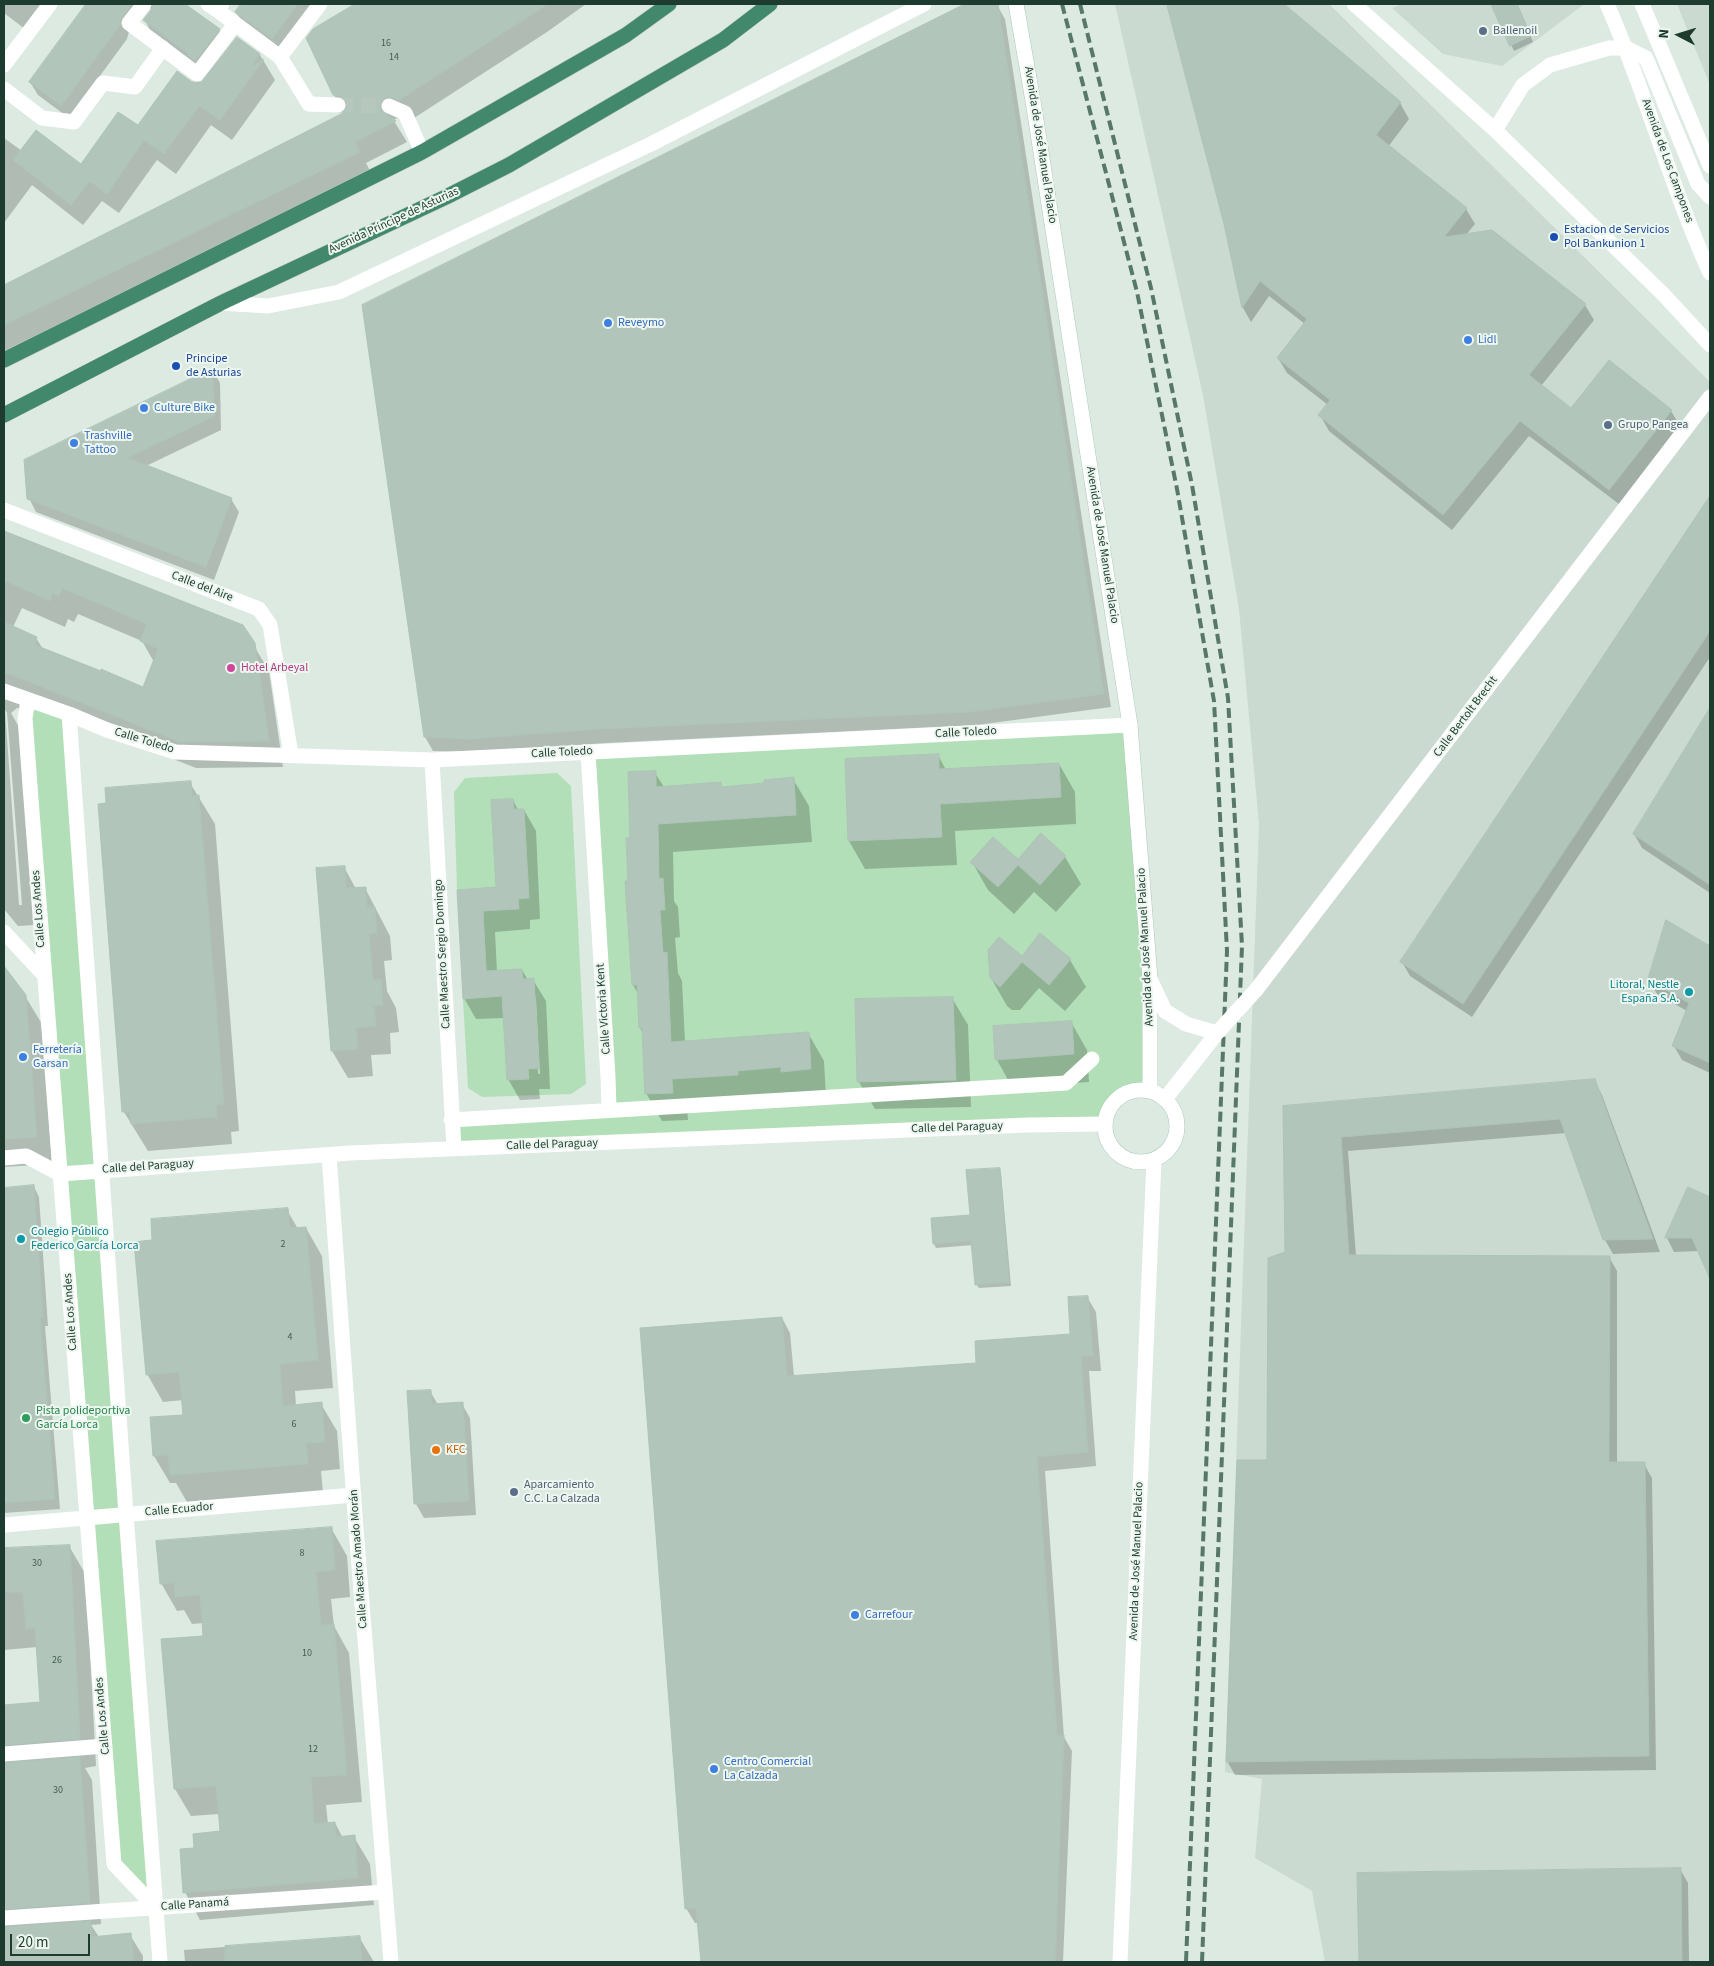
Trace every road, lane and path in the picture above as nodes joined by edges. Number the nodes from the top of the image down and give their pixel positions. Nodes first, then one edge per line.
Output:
1 (50, 4) edge
2 (144, 4) edge
3 (320, 4) edge
4 (668, 4) edge
5 (770, 4) edge
6 (924, 4) edge
7 (1016, 4) edge
8 (1354, 4) edge
9 (1607, 4) edge
10 (1642, 4) edge
11 (215, 6) edge
12 (235, 24) junction
13 (163, 48) junction
14 (1626, 48) junction
15 (280, 57) junction
16 (4, 65) edge
17 (4, 89) edge
18 (338, 105) tunnel mouth
19 (389, 106) tunnel mouth
20 (1496, 130) junction
21 (422, 152) junction
22 (1710, 166) edge
23 (1710, 197) edge
24 (1710, 273) edge
25 (220, 303) junction
26 (1710, 345) edge
27 (4, 360) edge
28 (1710, 397) edge
29 (4, 415) edge
30 (4, 510) edge
31 (4, 691) edge
32 (28, 701) junction
33 (69, 714) junction
34 (1130, 725) junction
35 (588, 752) junction
36 (291, 755) junction
37 (432, 760) junction
38 (4, 932) edge
39 (44, 975) junction
40 (1150, 979) junction
41 (1217, 1033) junction
42 (1092, 1059) dead end
43 (1150, 1090) junction
44 (1165, 1099) junction
45 (608, 1109) junction
46 (451, 1120) junction
47 (1105, 1124) junction
48 (454, 1148) junction
49 (329, 1155) junction
50 (4, 1158) edge
51 (1154, 1160) junction
52 (101, 1170) junction
53 (60, 1174) junction
54 (354, 1495) junction
55 (126, 1514) junction
56 (87, 1517) junction
57 (4, 1524) edge
58 (105, 1746) junction
59 (4, 1754) edge
60 (385, 1892) junction
61 (156, 1908) junction
62 (4, 1918) edge
63 (160, 1962) edge
64 (391, 1962) edge
65 (1120, 1962) edge

1 - 16 street
2 - 13 street
3 - 15 street
4 - 21 highway
5 - 25 highway, Avenida Príncipe de Asturias
6 - 25 street
7 - 34 street, Avenida de José Manuel Palacio
8 - 20 street
9 - 14 street, Avenida de Los Campones
10 - 22 street
11 - 12 street
12 - 13 street
12 - 15 street
13 - 17 street
14 - 20 street
14 - 23 street, Avenida de Los Campones
14 - 24 street, Avenida de Los Campones
15 - 18 street
19 - 21 street
20 - 26 street
21 - 27 highway
25 - 29 highway, Avenida Príncipe de Asturias
28 - 41 street, Calle Bertolt Brecht, bridge
30 - 36 street, Calle del Aire
31 - 32 street, Calle Toledo
32 - 33 street, Calle Toledo
32 - 39 street, Calle Los Andes
33 - 36 street, Calle Toledo
33 - 52 street
34 - 35 street, Calle Toledo
34 - 40 street, Avenida de José Manuel Palacio
35 - 37 street, Calle Toledo
35 - 45 street, Calle Victoria Kent
36 - 37 street, Calle Toledo
37 - 46 street, Calle Maestro Sergio Domingo
38 - 39 street
39 - 53 street, Calle Los Andes
40 - 41 street
40 - 43 street, Avenida de José Manuel Palacio
41 - 44 street, Calle Bertolt Brecht
42 - 45 street
43 - 44 street
43 - 47 street
44 - 51 street
45 - 46 street
46 - 48 street, Calle Maestro Sergio Domingo
47 - 48 street, Calle del Paraguay
47 - 51 street
48 - 49 street, Calle del Paraguay
49 - 52 street, Calle del Paraguay
49 - 54 street, Calle Maestro Amado Morán
50 - 53 street
51 - 65 street, Avenida de José Manuel Palacio
52 - 53 street, Calle del Paraguay
52 - 55 street
53 - 56 street, Calle Los Andes
54 - 55 street, Calle Ecuador
54 - 60 street, Calle Maestro Amado Morán
55 - 56 street, Calle Ecuador
55 - 61 street
56 - 57 street, Calle Ecuador
56 - 58 street, Calle Los Andes
58 - 59 street
58 - 61 street, Calle Los Andes
60 - 61 street, Calle Panamá
60 - 64 street, Calle Maestro Amado Morán
61 - 62 street, Calle Panamá
61 - 63 street

